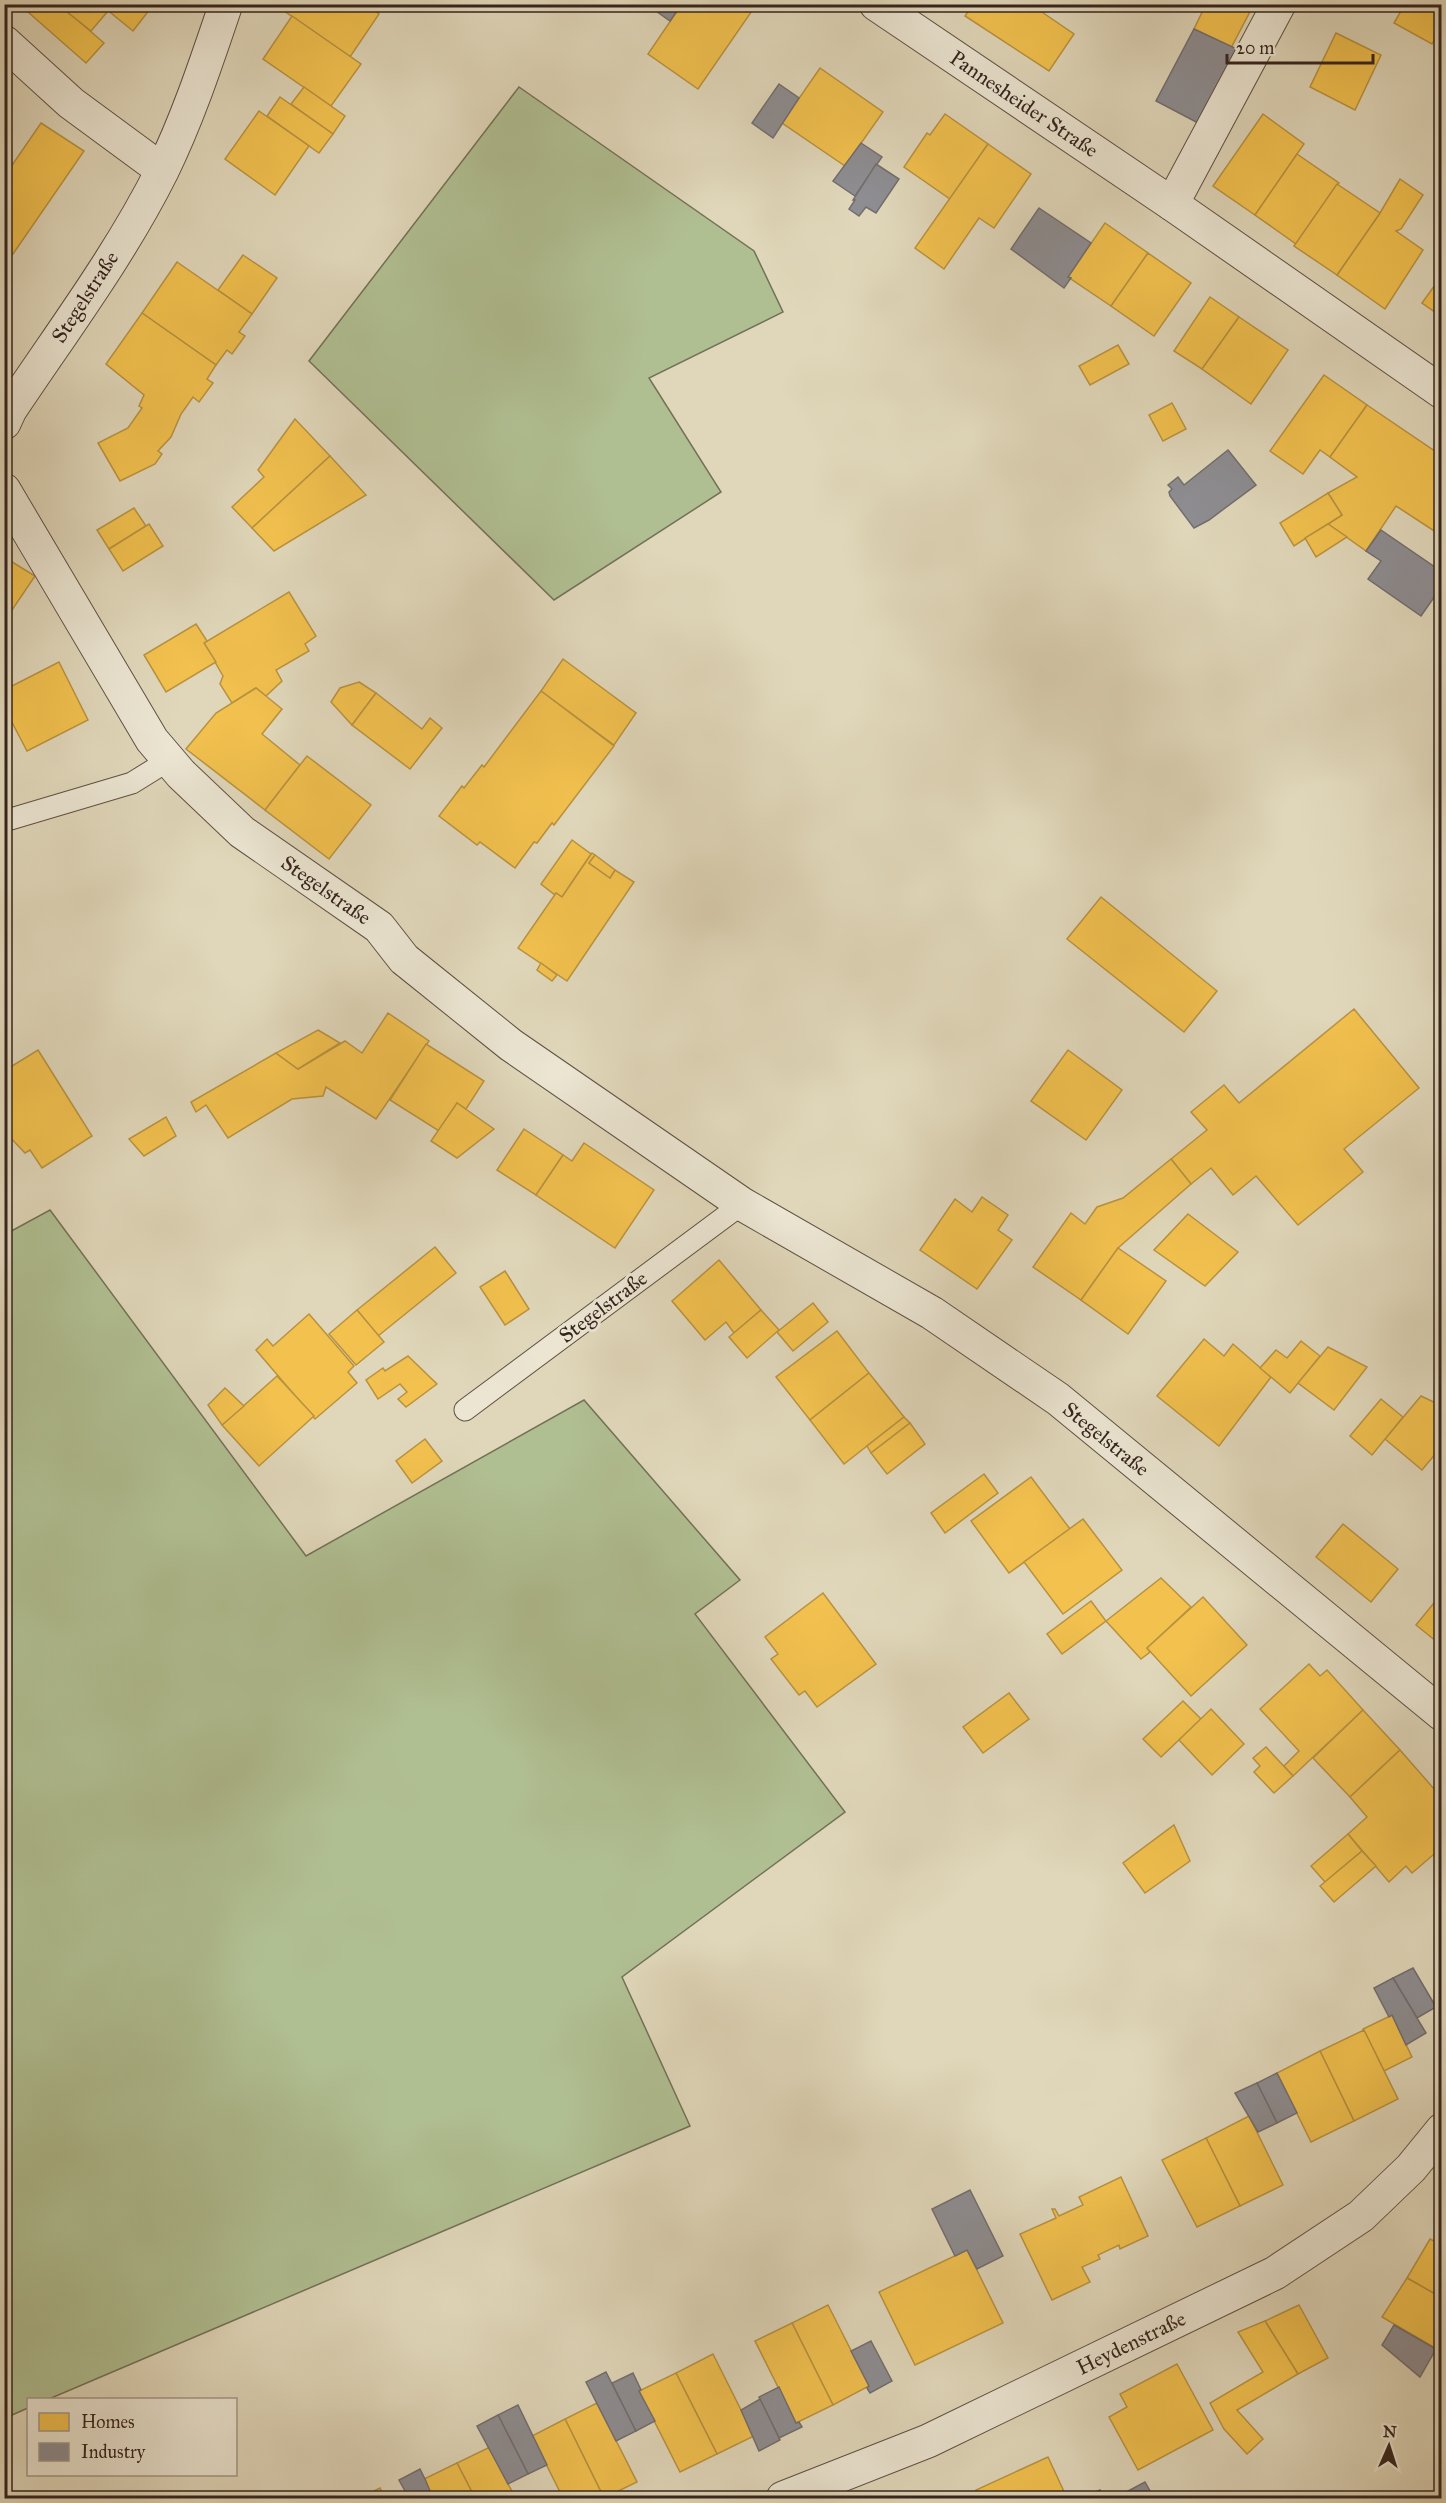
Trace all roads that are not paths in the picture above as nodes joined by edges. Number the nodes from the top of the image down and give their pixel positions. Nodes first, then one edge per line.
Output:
1 (226, 4) edge
2 (876, 4) edge
3 (1279, 4) edge
4 (4, 42) edge
5 (162, 170) junction
6 (1172, 204) junction
7 (1442, 392) edge
8 (4, 423) edge
9 (4, 490) edge
10 (169, 760) junction
11 (4, 821) edge
12 (742, 1204) junction
13 (465, 1410) dead end
14 (1442, 1714) edge
15 (1442, 2130) edge
16 (783, 2499) edge

1 - 5 street, Stegelstraße
2 - 6 street, Pannesheider Straße
3 - 6 street
4 - 5 street
5 - 8 street, Stegelstraße
6 - 7 street, Pannesheider Straße
9 - 10 street, Stegelstraße
10 - 11 lane
10 - 12 street, Stegelstraße
12 - 13 lane, Stegelstraße
12 - 14 street, Stegelstraße
15 - 16 street, Heydenstraße

